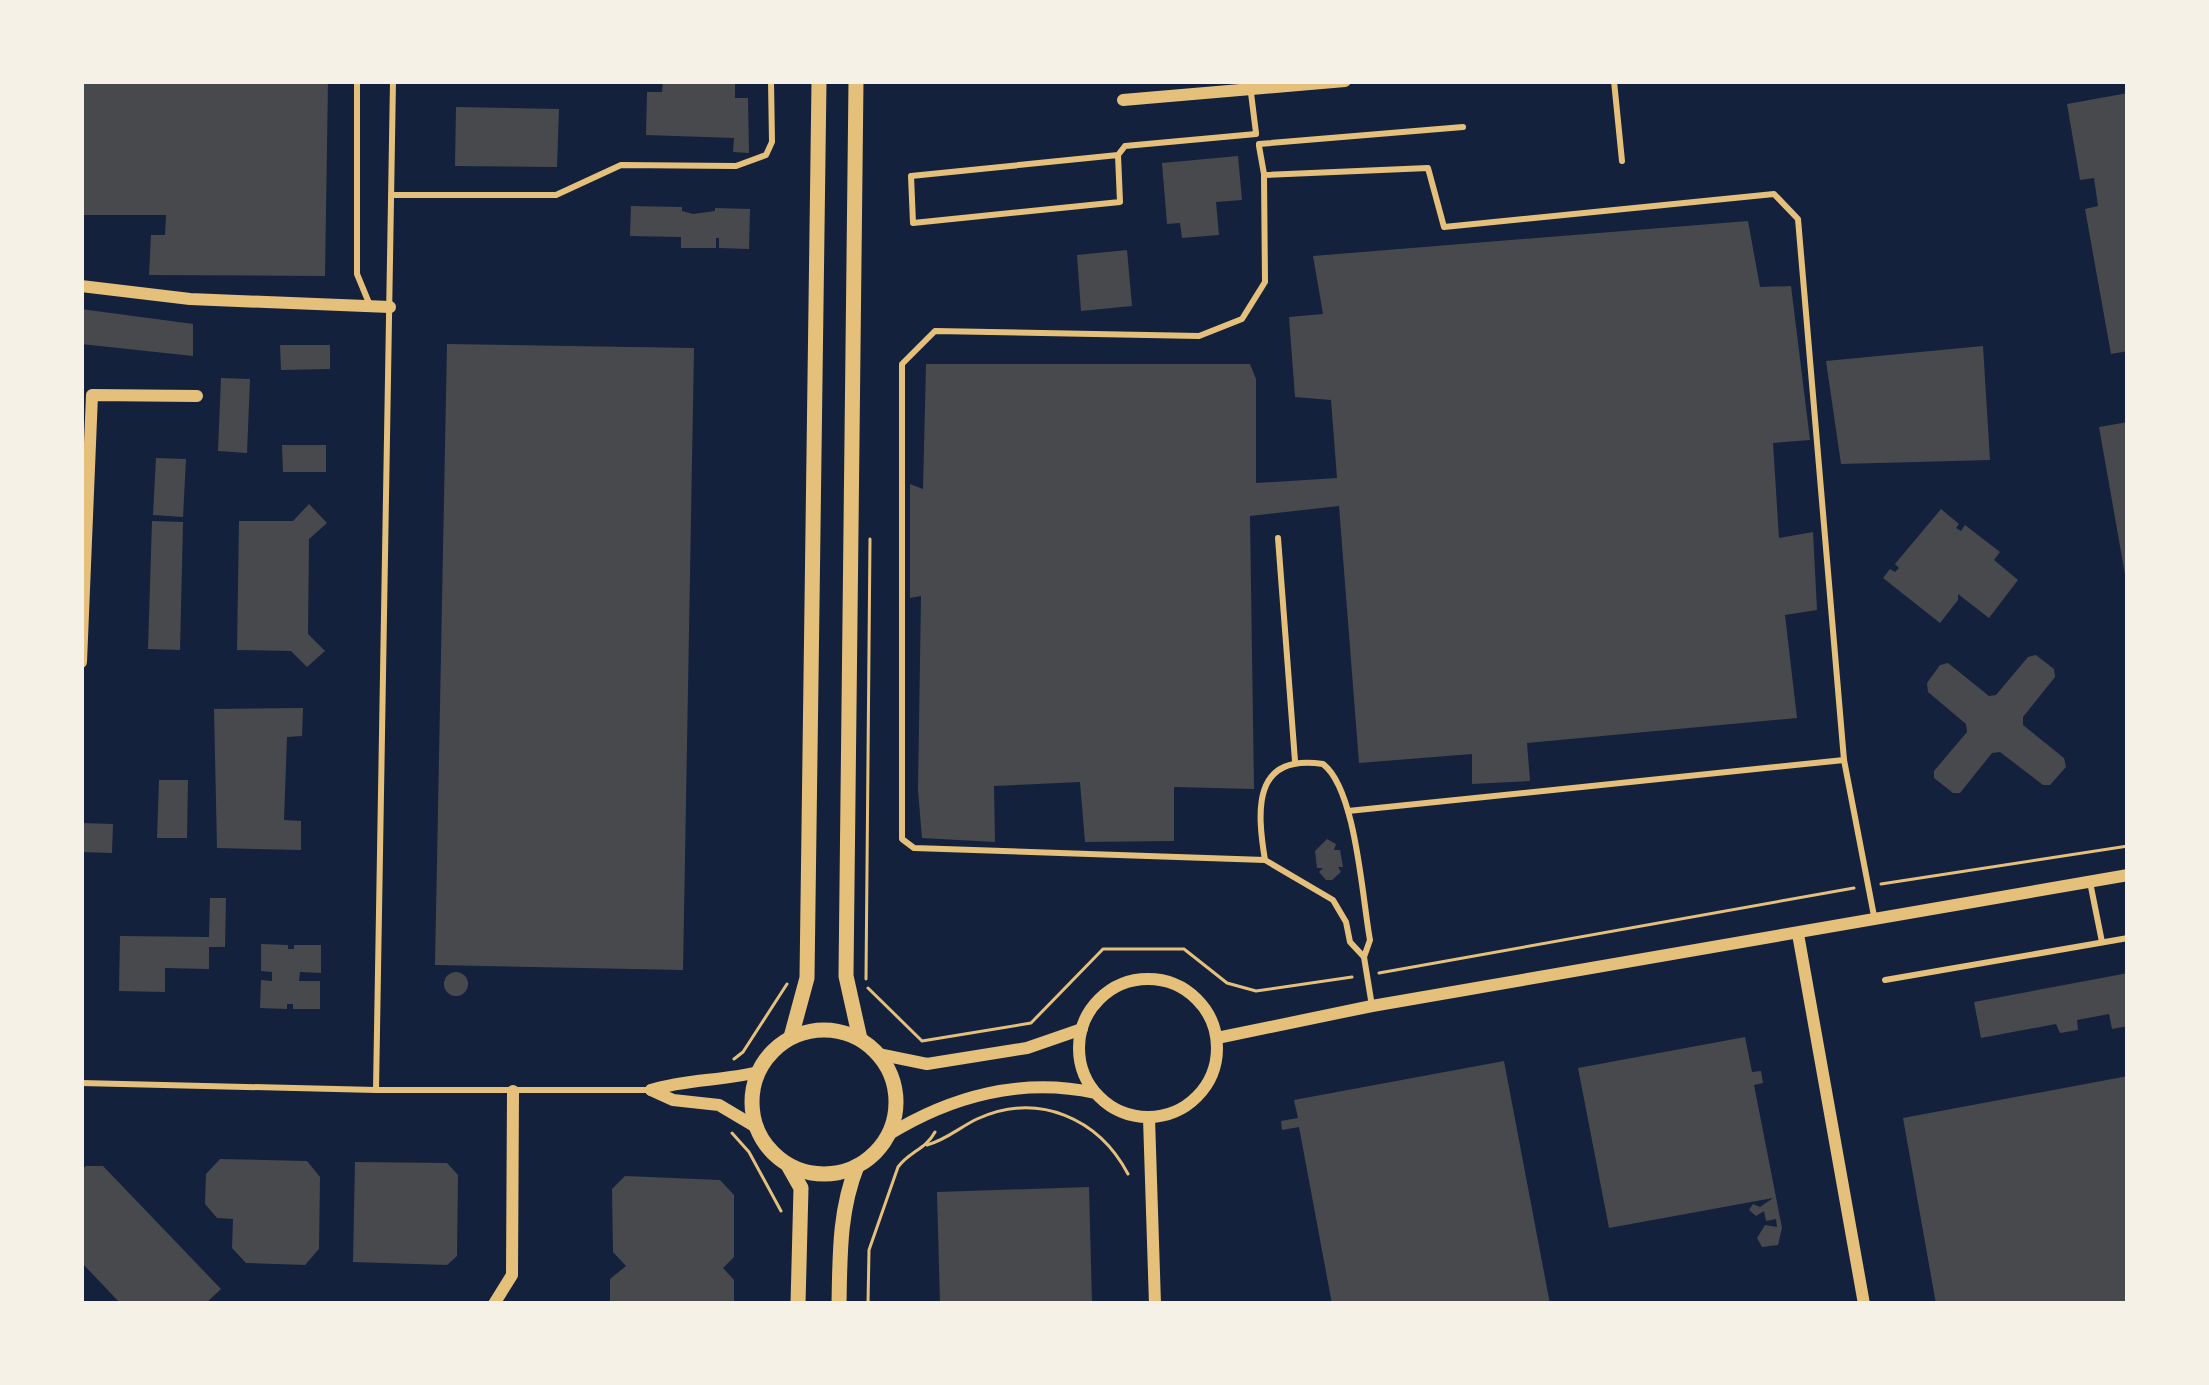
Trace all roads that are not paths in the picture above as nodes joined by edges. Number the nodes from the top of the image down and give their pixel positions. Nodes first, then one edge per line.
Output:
1 (357, 81) edge
2 (393, 81) edge
3 (771, 81) edge
4 (819, 81) edge
5 (856, 81) edge
6 (1345, 81) edge
7 (1614, 81) edge
8 (1250, 89) junction
9 (1123, 100) dead end
10 (1463, 128) dead end
11 (1256, 134) junction
12 (1258, 144) junction
13 (1118, 155) junction
14 (1622, 161) dead end
15 (1264, 175) junction
16 (392, 195) junction
17 (81, 286) edge
18 (370, 307) junction
19 (390, 307) junction
20 (197, 396) dead end
21 (1278, 538) dead end
22 (81, 662) edge
23 (1844, 760) junction
24 (1295, 763) junction
25 (1348, 811) junction
26 (1265, 860) junction
27 (2128, 875) edge
28 (2090, 882) junction
29 (1875, 920) junction
30 (1798, 934) junction
31 (2128, 938) edge
32 (2102, 942) junction
33 (1364, 957) junction
34 (1885, 980) dead end
35 (1372, 1006) junction
36 (1082, 1029) junction
37 (790, 1037) junction
38 (1217, 1038) junction
39 (860, 1039) junction
40 (878, 1054) junction
41 (758, 1072) junction
42 (81, 1083) edge
43 (376, 1090) junction
44 (651, 1090) junction
45 (513, 1091) junction
46 (1095, 1093) junction
47 (1149, 1118) junction
48 (756, 1127) junction
49 (888, 1135) junction
50 (788, 1165) junction
51 (857, 1166) junction
52 (494, 1304) edge
53 (798, 1304) edge
54 (839, 1304) edge
55 (1155, 1304) edge
56 (1864, 1304) edge

1 - 18 lane
2 - 16 lane
3 - 16 lane
4 - 37 street
5 - 39 street
6 - 8 street
7 - 14 lane
8 - 9 street
8 - 11 lane
10 - 12 lane
11 - 12 lane
11 - 13 lane
12 - 15 lane
13 - 13 lane
15 - 23 lane
15 - 26 lane
16 - 19 lane
17 - 18 street
18 - 19 street
19 - 43 lane
20 - 22 street
21 - 24 lane
23 - 25 lane
23 - 29 lane
24 - 25 lane
24 - 26 lane
25 - 33 lane
26 - 33 lane
27 - 28 street
28 - 29 street
28 - 32 lane
29 - 30 street
30 - 35 street
30 - 56 street
31 - 32 lane
32 - 34 lane
33 - 35 lane
35 - 38 street
36 - 38 street
36 - 40 street
36 - 46 street
37 - 39 street
37 - 41 street
38 - 47 street
39 - 40 street
40 - 49 street
41 - 44 street
41 - 48 street
42 - 43 lane
43 - 45 lane
44 - 45 lane
44 - 48 street
45 - 52 street
46 - 47 street
46 - 49 street
47 - 55 street
48 - 50 street
49 - 51 street
50 - 51 street
50 - 53 street
51 - 54 street

